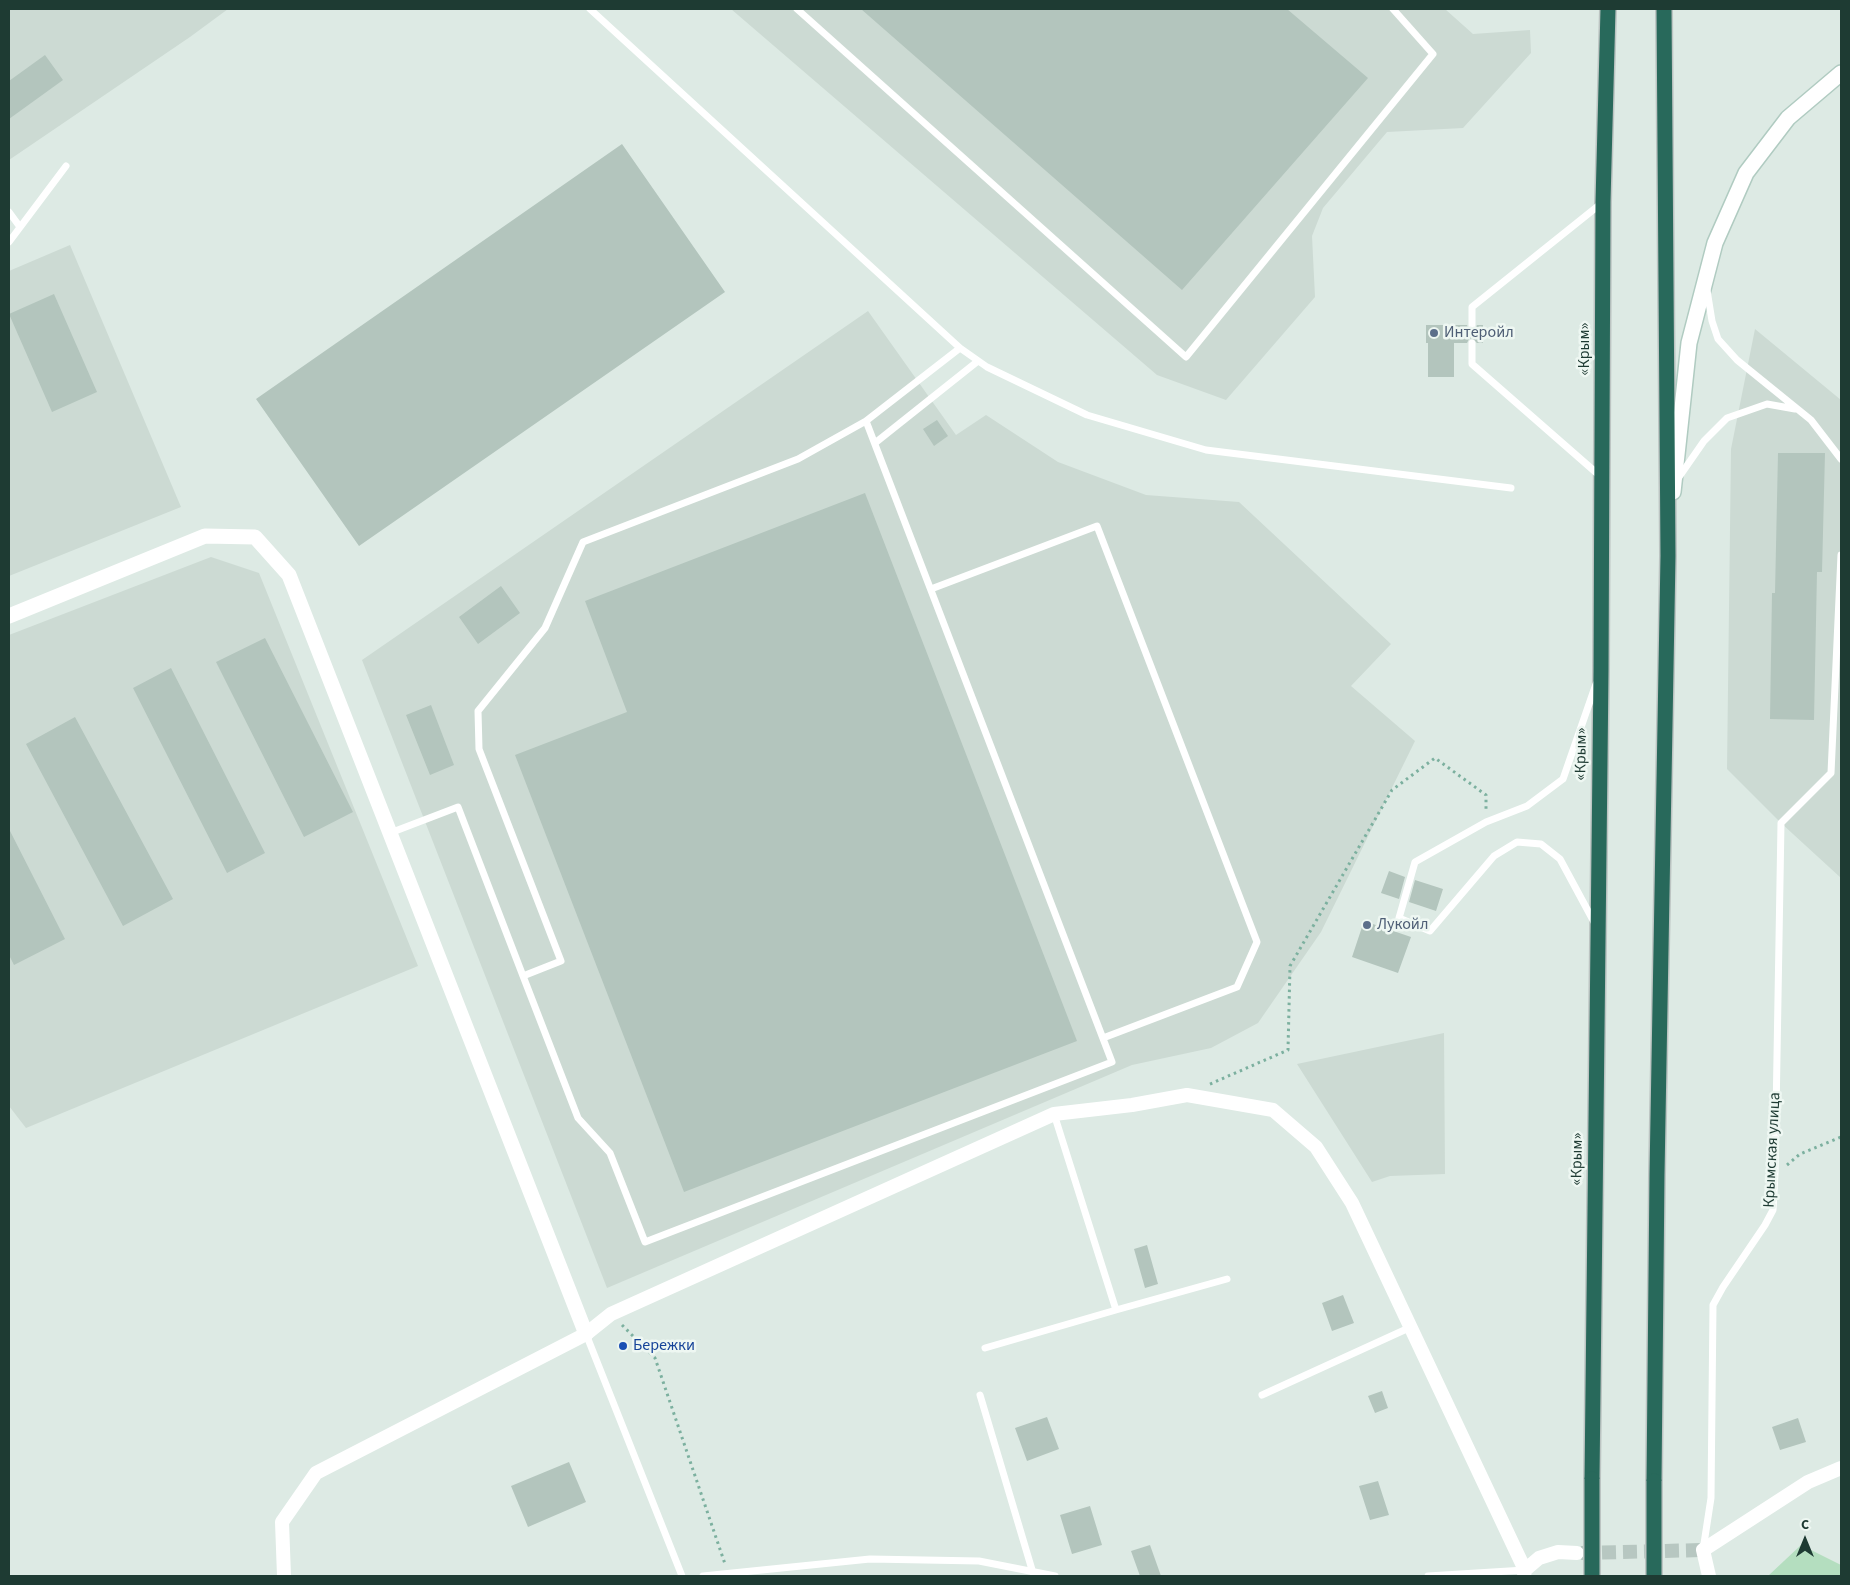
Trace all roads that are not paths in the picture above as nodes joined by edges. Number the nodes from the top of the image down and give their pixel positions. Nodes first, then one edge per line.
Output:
1 (590, 9) edge
2 (797, 9) edge
3 (1393, 9) edge
4 (1608, 9) edge
5 (1664, 9) edge
6 (1841, 73) edge
7 (66, 166) dead end
8 (1603, 202) junction
9 (9, 212) edge
10 (20, 227) junction
11 (9, 242) edge
12 (1706, 280) junction
13 (1472, 325) dead end
14 (1472, 343) dead end
15 (960, 348) junction
16 (978, 361) junction
17 (1797, 410) junction
18 (866, 421) junction
19 (875, 442) junction
20 (1841, 460) edge
21 (1602, 478) junction
22 (1674, 483) junction
23 (1510, 488) dead end
24 (1841, 555) edge
25 (1668, 556) junction
26 (931, 589) junction
27 (9, 616) edge
28 (1601, 672) junction
29 (390, 833) junction
30 (1598, 929) junction
31 (524, 976) junction
32 (1103, 1038) junction
33 (1054, 1114) junction
34 (1227, 1280) dead end
35 (1116, 1310) junction
36 (1411, 1327) junction
37 (586, 1334) junction
38 (985, 1348) dead end
39 (980, 1395) dead end
40 (1262, 1395) dead end
41 (1841, 1468) edge
42 (1703, 1550) junction
43 (1578, 1553) tunnel mouth
44 (1033, 1573) junction
45 (1524, 1573) edge
46 (284, 1576) edge
47 (682, 1576) edge
48 (703, 1576) edge
49 (1055, 1576) edge
50 (1428, 1576) edge
51 (1592, 1576) edge
52 (1654, 1576) edge
53 (1709, 1576) edge

1 - 15 lane
2 - 3 lane
4 - 8 highway, «Крым»
5 - 25 highway
6 - 12 street
7 - 10 lane
8 - 13 lane
8 - 21 highway, «Крым»
9 - 10 lane
10 - 11 lane
12 - 17 lane
12 - 22 street
14 - 21 lane
15 - 16 lane
15 - 18 lane
16 - 19 lane
16 - 23 lane
17 - 20 lane
17 - 22 lane
18 - 19 lane
18 - 31 lane
19 - 26 lane
21 - 28 highway, «Крым»
22 - 25 street
24 - 42 lane, Крымская улица
25 - 52 highway, bridge
26 - 32 lane
26 - 32 lane
27 - 29 street
28 - 30 highway, «Крым»
28 - 30 lane
29 - 31 lane
29 - 37 street
30 - 51 highway, «Крым», bridge
31 - 32 lane
33 - 35 lane
33 - 36 street
33 - 37 street
34 - 35 lane
35 - 38 lane
36 - 40 lane
36 - 45 street
37 - 46 street
37 - 47 lane
39 - 44 lane
41 - 42 street
42 - 53 street
43 - 45 street
44 - 48 lane
44 - 49 lane
45 - 50 lane

